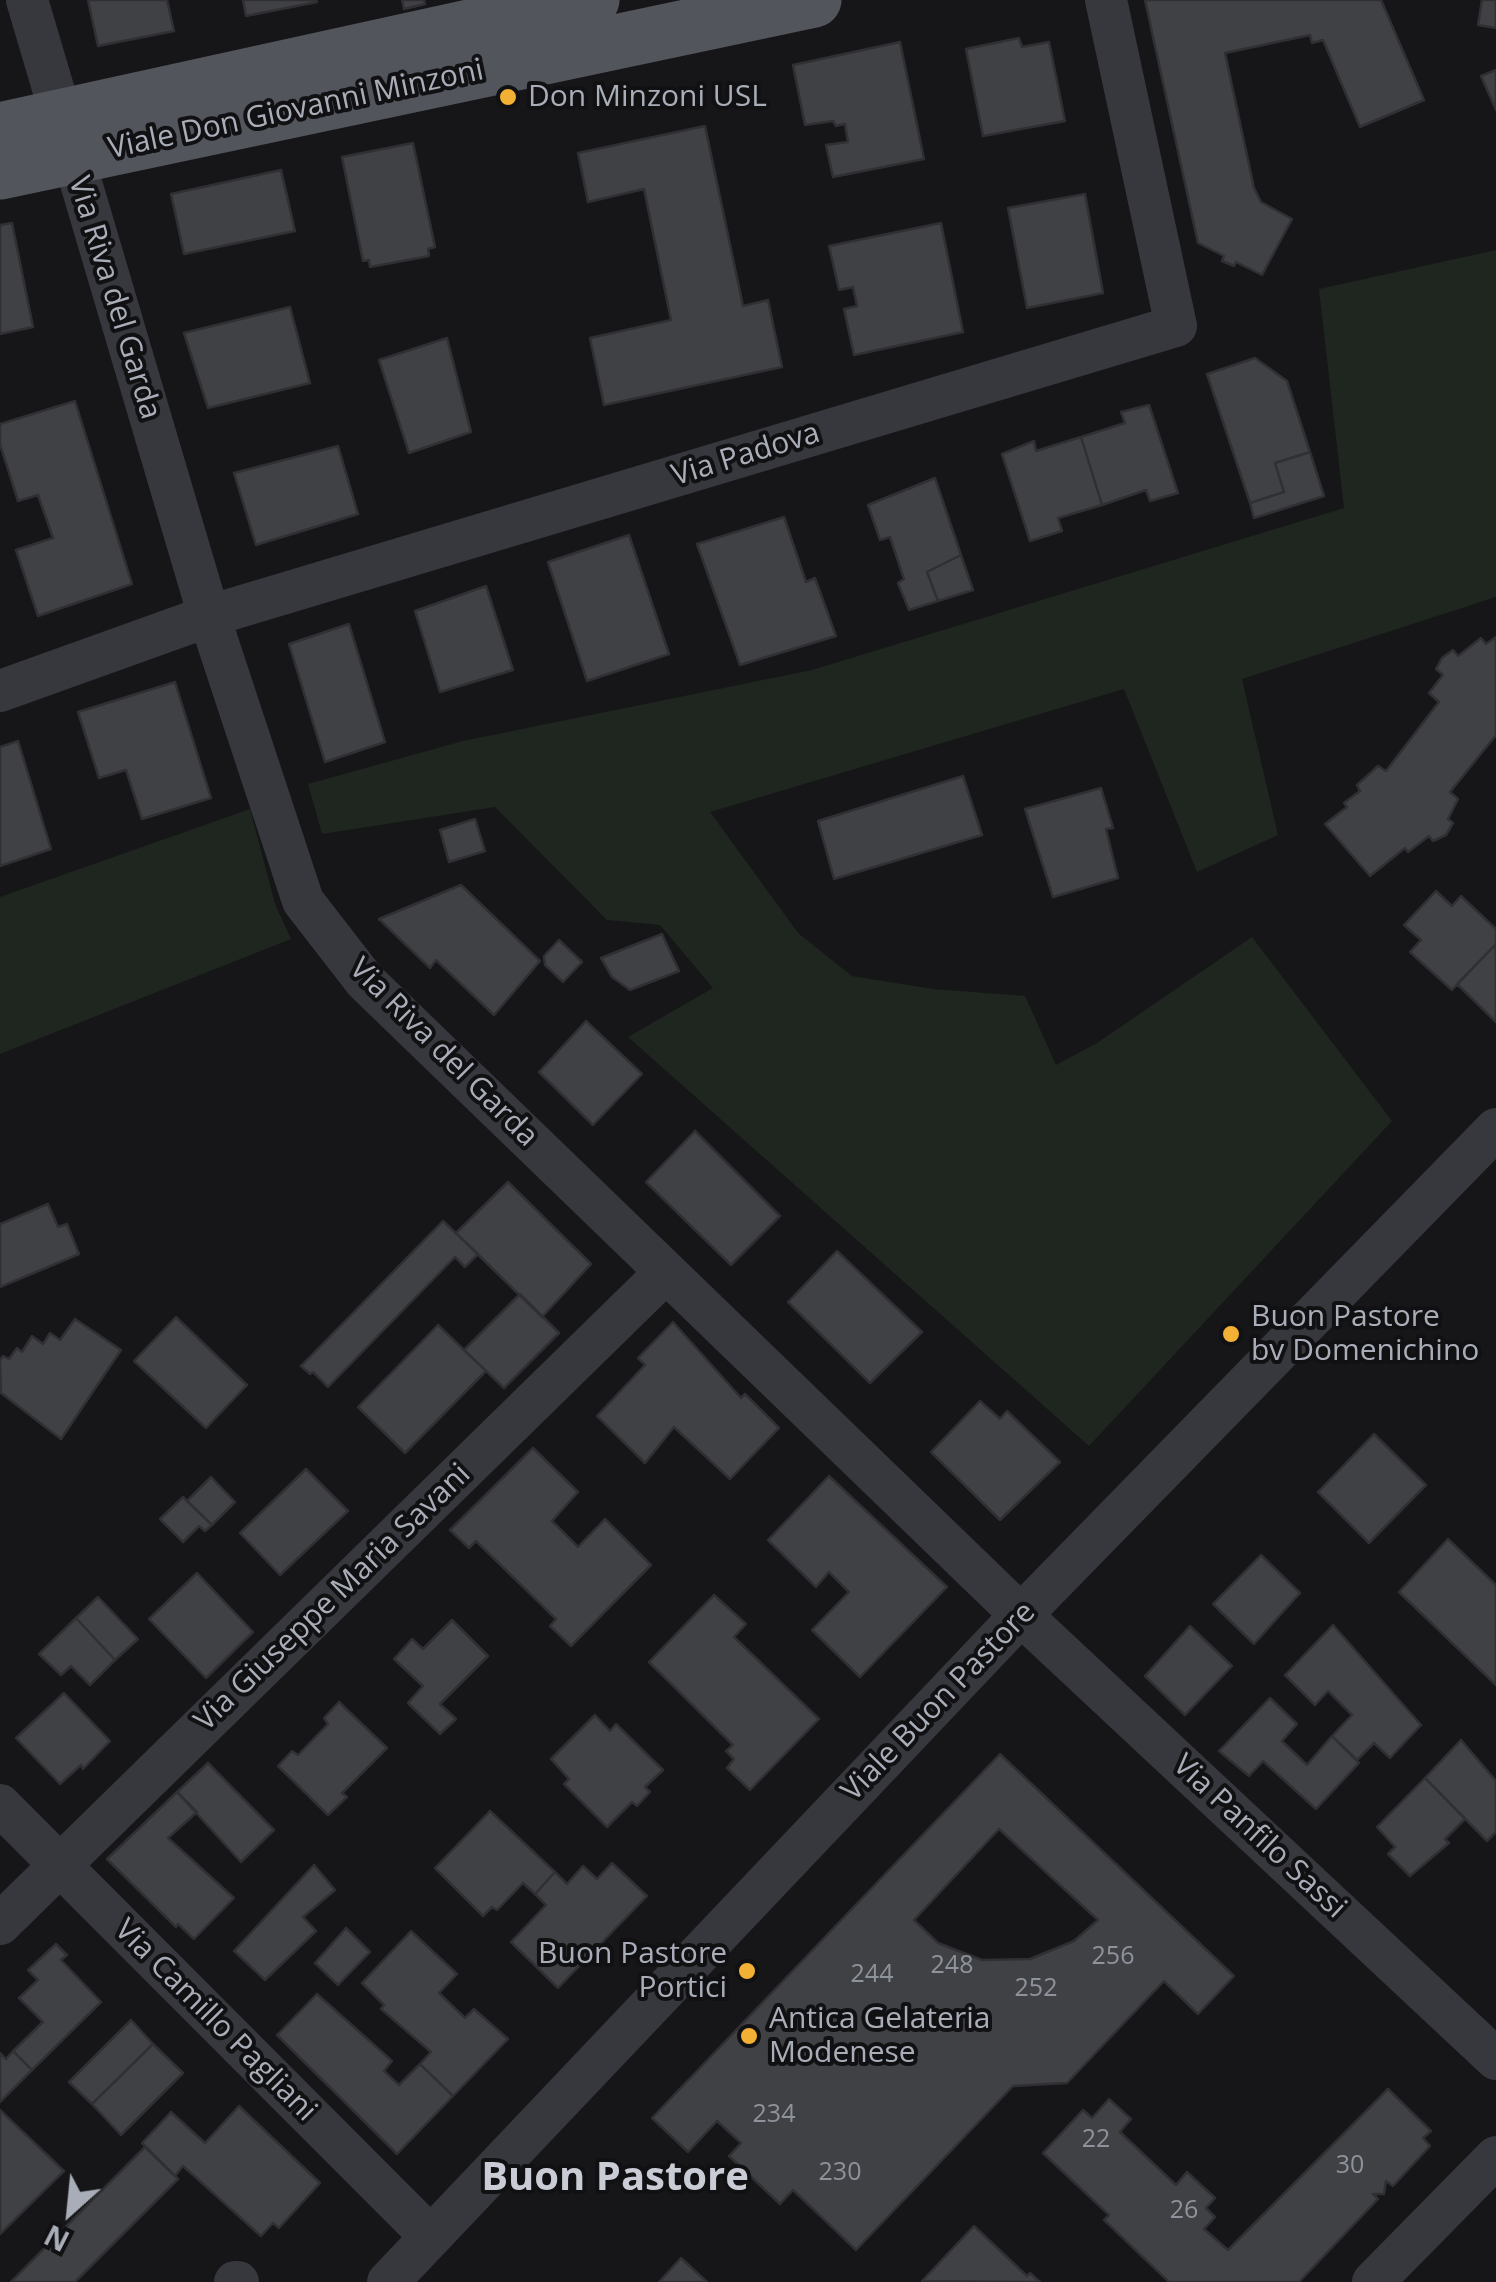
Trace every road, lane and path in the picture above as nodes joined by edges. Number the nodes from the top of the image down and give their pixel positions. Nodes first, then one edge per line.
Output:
1 (27, 0) edge
2 (592, 0) edge
3 (814, 0) edge
4 (1106, 0) edge
5 (0, 130) edge
6 (66, 138) junction
7 (0, 172) edge
8 (209, 616) junction
9 (0, 691) edge
10 (1496, 1129) edge
11 (666, 1272) junction
12 (1021, 1615) junction
13 (0, 1806) edge
14 (61, 1866) junction
15 (0, 1924) edge
16 (1496, 2059) edge
17 (1496, 2156) edge
18 (431, 2237) junction
19 (388, 2282) edge
20 (1373, 2282) edge

1 - 6 street, Via Riva del Garda
2 - 6 main road, Viale Don Giovanni Minzoni
3 - 6 main road, Viale Don Giovanni Minzoni
4 - 8 street, Via Padova
5 - 6 main road, Viale Don Giovanni Minzoni
6 - 7 main road, Viale Don Giovanni Minzoni
6 - 8 street, Via Riva del Garda
8 - 9 street, Via Padova
8 - 11 street, Via Riva del Garda
10 - 12 street, Viale Buon Pastore
11 - 12 street, Via Riva del Garda
11 - 14 street, Via Giuseppe Maria Savani
12 - 16 street, Via Panfilo Sassi
12 - 18 street, Viale Buon Pastore
13 - 14 street, Via Camillo Pagliani
14 - 15 street, Via Giuseppe Maria Savani
14 - 18 street, Via Camillo Pagliani
17 - 20 street
18 - 19 street, Viale Buon Pastore

